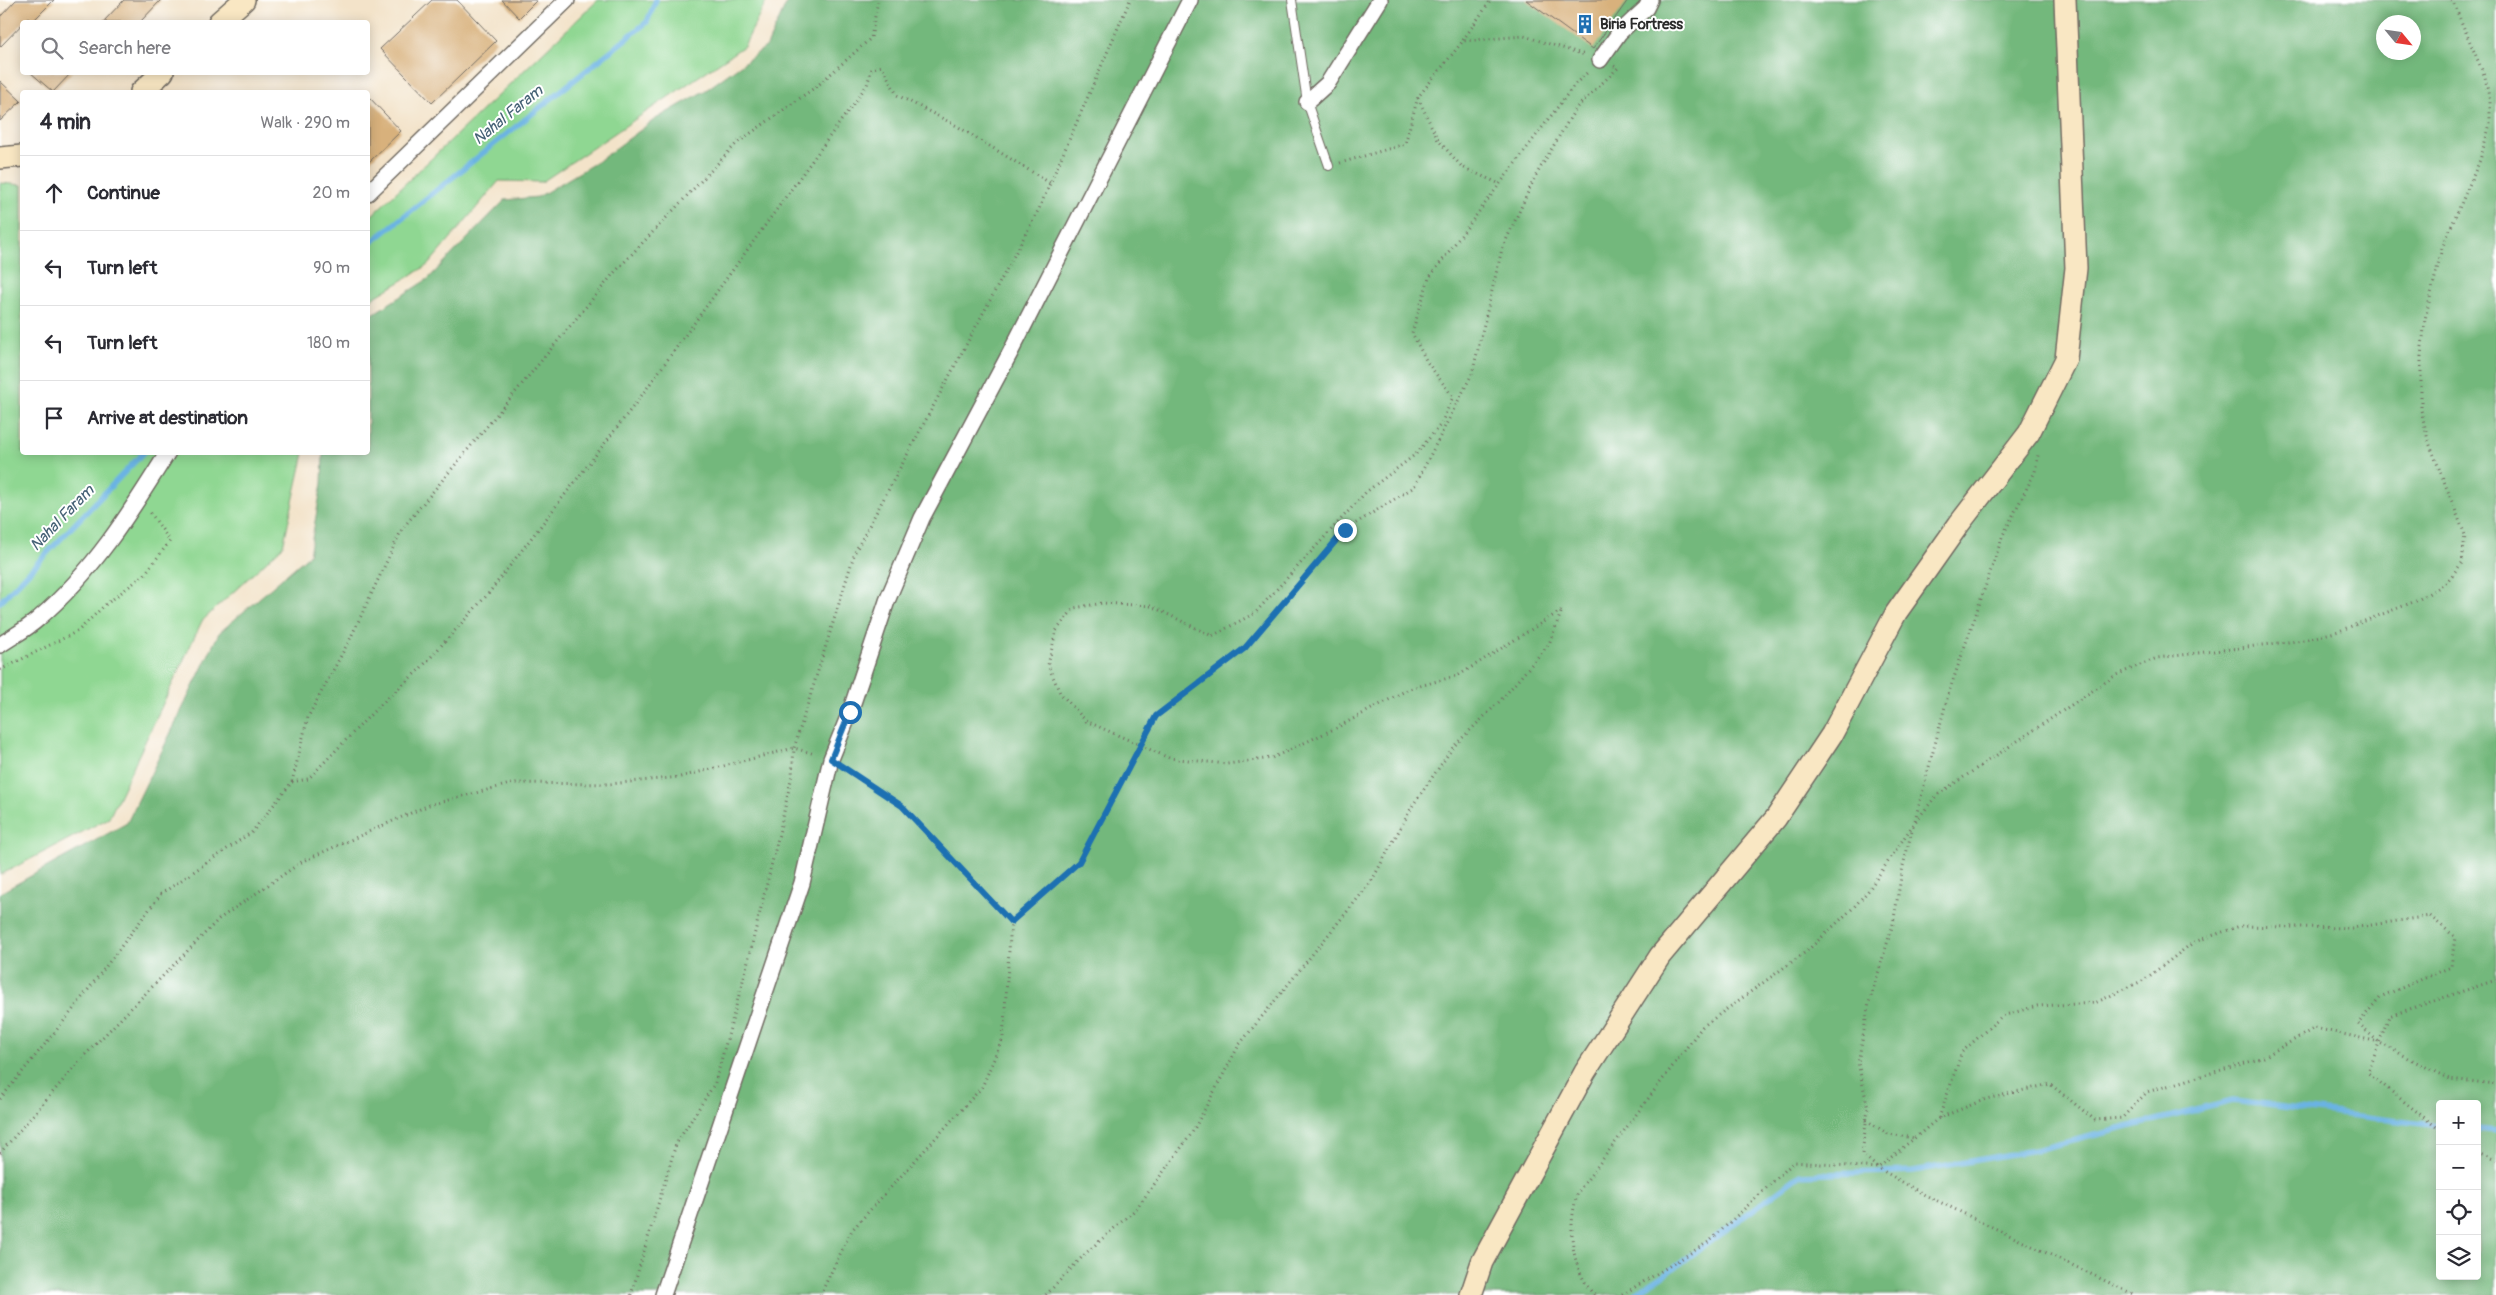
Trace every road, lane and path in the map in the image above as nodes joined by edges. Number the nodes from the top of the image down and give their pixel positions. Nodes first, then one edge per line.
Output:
1 (244, 0) edge
2 (567, 0) edge
3 (878, 0) edge
4 (1130, 0) edge
5 (1190, 0) edge
6 (1292, 0) edge
7 (1380, 0) edge
8 (1491, 0) edge
9 (1650, 0) edge
10 (2066, 0) edge
11 (2452, 0) edge
12 (221, 20) edge
13 (1463, 40) junction
14 (1600, 60) junction
15 (160, 75) edge
16 (143, 90) edge
17 (1418, 98) junction
18 (1307, 102) junction
19 (20, 156) edge
20 (0, 158) edge
21 (1330, 166) joint
22 (1050, 183) junction
23 (1500, 184) junction
24 (370, 191) edge
25 (2030, 433) junction
26 (166, 455) edge
27 (140, 498) junction
28 (0, 645) edge
29 (0, 670) edge
30 (1141, 745) junction
31 (794, 748) junction
32 (831, 759) junction
33 (292, 782) junction
34 (1915, 822) junction
35 (1011, 922) junction
36 (2496, 980) edge
37 (2380, 1043) junction
38 (2496, 1084) edge
39 (0, 1099) edge
40 (1939, 1118) junction
41 (1866, 1120) junction
42 (2436, 1127) edge
43 (1916, 1138) junction
44 (0, 1153) edge
45 (2481, 1154) edge
46 (2496, 1160) edge
47 (1878, 1168) junction
48 (631, 1295) edge
49 (663, 1295) edge
50 (820, 1295) edge
51 (1046, 1295) edge
52 (1471, 1295) edge
53 (1594, 1295) edge
54 (1622, 1295) edge
55 (2135, 1295) edge

1 - 12 main road
2 - 24 street
3 - 33 path
4 - 22 path
5 - 32 street
6 - 18 lane
7 - 18 street
8 - 13 path
9 - 14 street
10 - 25 main road
11 - 34 path
13 - 14 path
13 - 17 path
14 - 23 path
14 - 30 path
15 - 16 main road
17 - 21 path
17 - 23 path
18 - 21 lane
19 - 20 main road
22 - 31 path
22 - 33 path
23 - 30 path
25 - 34 path
25 - 52 main road
26 - 27 street
27 - 28 street
27 - 29 path
30 - 35 path
30 - 51 path
31 - 32 path
31 - 44 path
31 - 48 path
32 - 35 path
32 - 49 street
33 - 39 path
34 - 41 path
34 - 53 path
35 - 50 path
36 - 37 path
37 - 38 path
37 - 40 path
37 - 40 path
37 - 42 path
40 - 43 path
41 - 43 path
41 - 47 path
43 - 47 path
45 - 46 path
47 - 54 path
47 - 55 path

